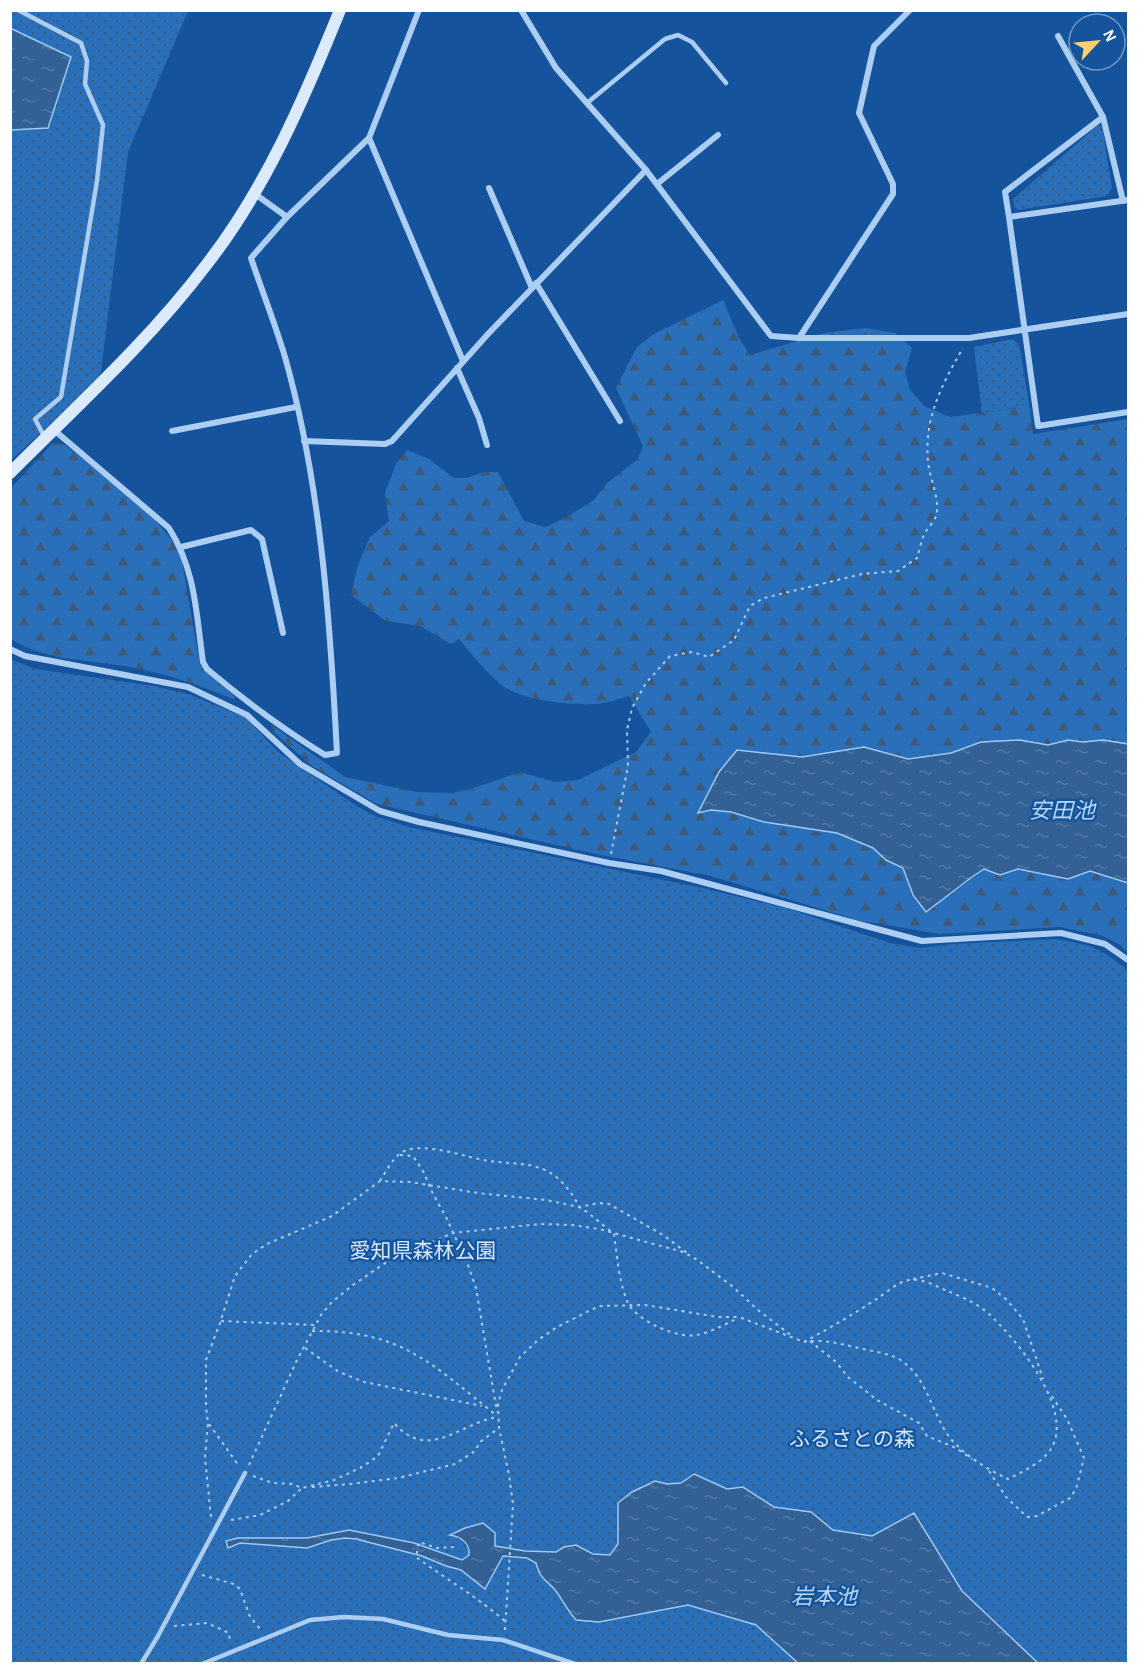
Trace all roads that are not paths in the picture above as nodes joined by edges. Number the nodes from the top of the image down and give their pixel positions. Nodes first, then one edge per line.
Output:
1 (18, 10) edge
2 (340, 10) edge
3 (419, 10) edge
4 (521, 10) edge
5 (910, 10) edge
6 (1058, 36) dead end
7 (726, 83) dead end
8 (587, 103) junction
9 (1103, 117) junction
10 (718, 135) dead end
11 (369, 138) junction
12 (646, 170) junction
13 (657, 184) junction
14 (489, 188) dead end
15 (255, 194) junction
16 (1126, 200) edge
17 (287, 217) junction
18 (1009, 217) junction
19 (534, 285) junction
20 (1128, 314) edge
21 (1025, 331) junction
22 (799, 338) junction
23 (463, 361) junction
24 (457, 368) junction
25 (296, 407) junction
26 (1128, 412) edge
27 (620, 421) dead end
28 (172, 431) dead end
29 (50, 434) junction
30 (304, 441) junction
31 (487, 445) dead end
32 (10, 473) edge
33 (181, 547) junction
34 (283, 633) dead end
35 (10, 649) edge
36 (253, 707) junction
37 (247, 715) junction
38 (1128, 960) edge
39 (245, 1473) road end
40 (141, 1664) edge
41 (202, 1664) edge
42 (575, 1664) edge

1 - 29 lane
2 - 15 street
3 - 11 street
4 - 8 street
5 - 22 street
6 - 9 street
7 - 8 lane
8 - 12 street
9 - 16 street
9 - 18 street
10 - 13 street
11 - 17 street
11 - 23 street
12 - 13 street
12 - 19 street
13 - 22 street
14 - 19 street
15 - 17 street
15 - 29 street
16 - 18 street
17 - 25 street
18 - 21 street
19 - 23 street
19 - 27 street
20 - 21 street
21 - 22 street
21 - 26 street
23 - 24 street
24 - 30 street
24 - 31 street
25 - 28 street
25 - 30 street
29 - 32 street
29 - 33 street
30 - 36 street
33 - 34 street
33 - 36 street
35 - 37 street
36 - 37 street
37 - 38 street
39 - 40 lane
41 - 42 lane

